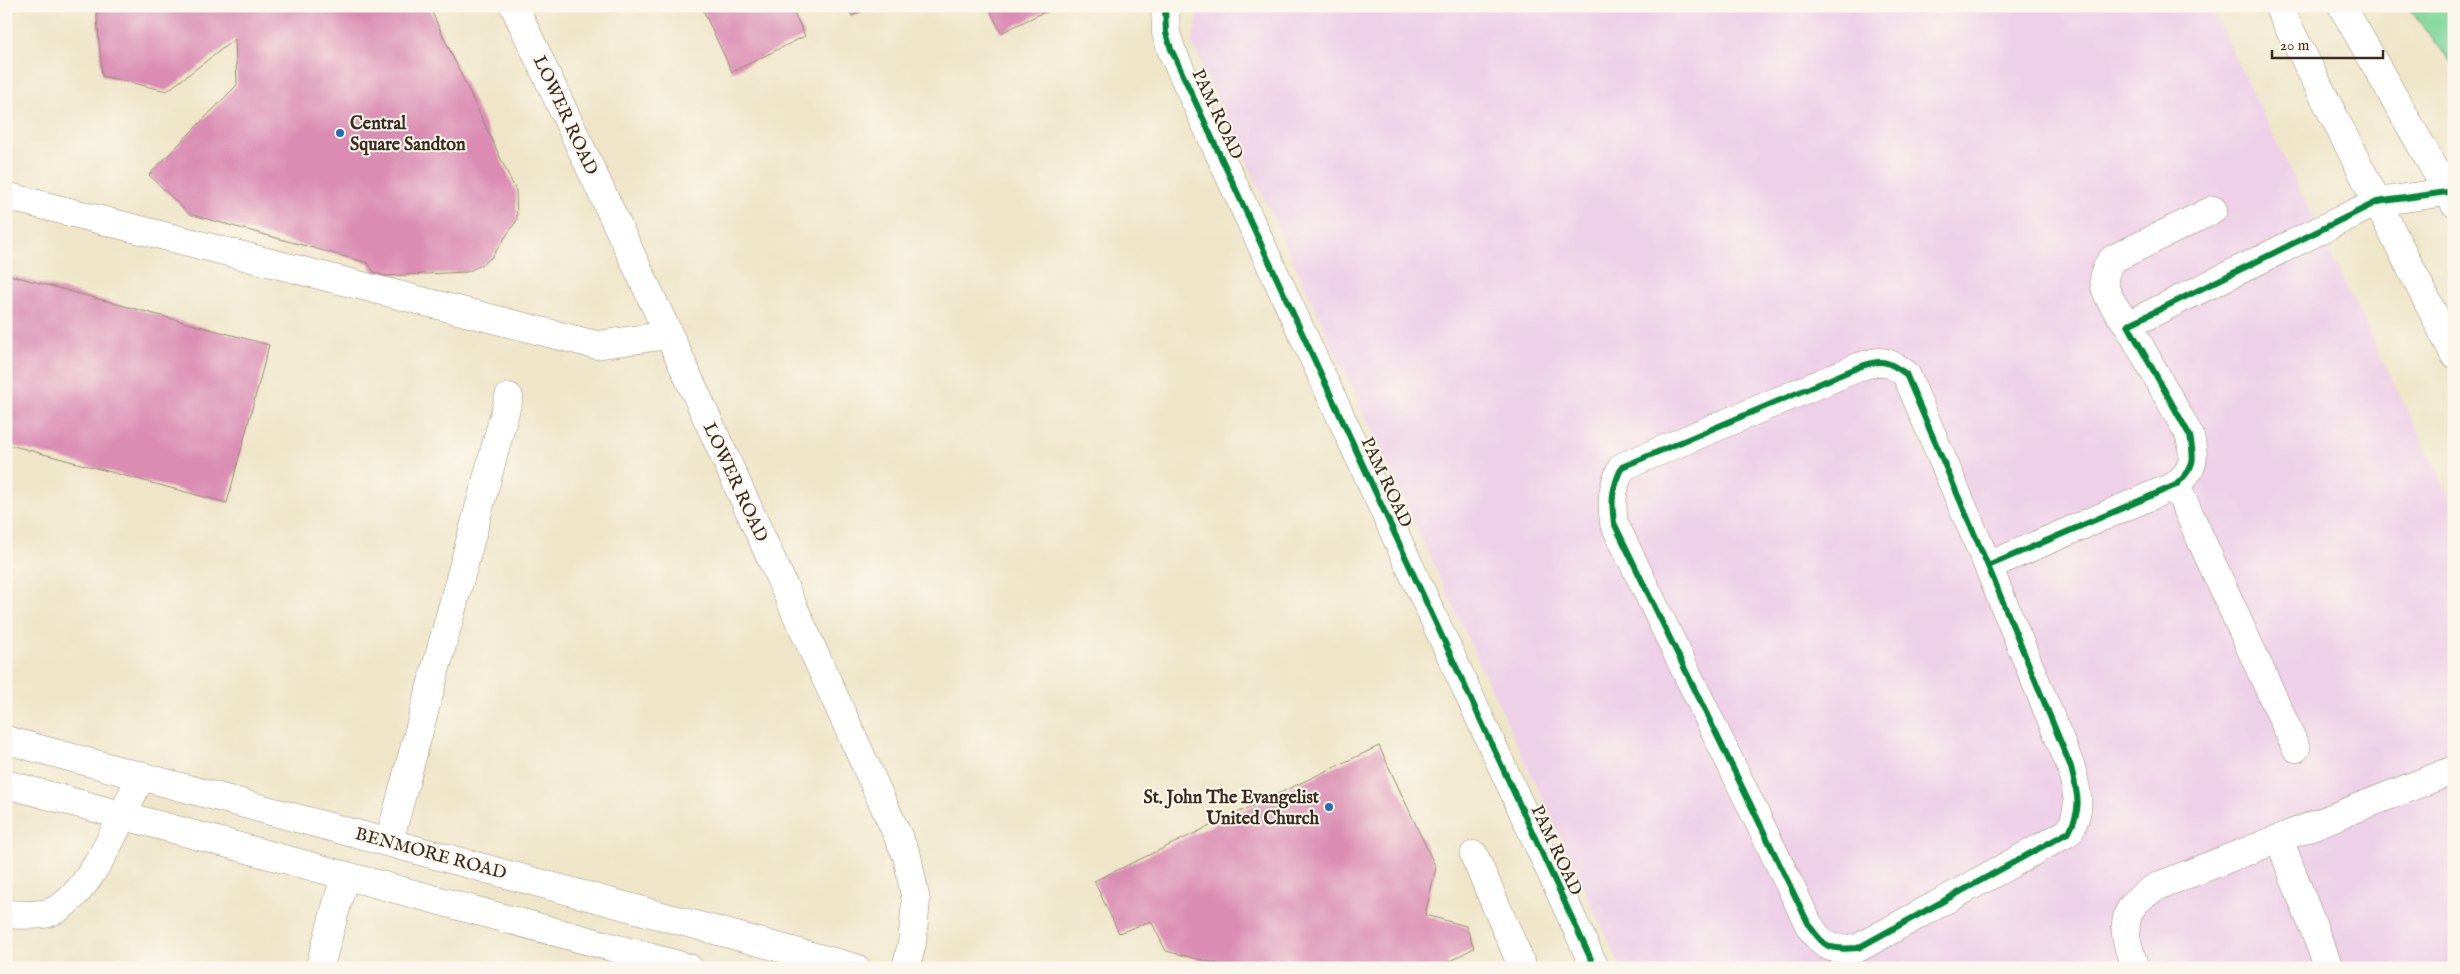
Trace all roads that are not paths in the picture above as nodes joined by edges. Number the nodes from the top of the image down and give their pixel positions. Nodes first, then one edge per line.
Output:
1 (514, 6) edge
2 (1165, 6) edge
3 (2278, 6) edge
4 (2342, 6) edge
5 (6, 196) edge
6 (2452, 196) edge
7 (2377, 202) junction
8 (2213, 210) dead end
9 (2128, 325) junction
10 (669, 335) junction
11 (2454, 354) edge
12 (509, 397) dead end
13 (2176, 485) junction
14 (1988, 566) junction
15 (6, 740) edge
16 (2296, 748) dead end
17 (2454, 770) edge
18 (140, 776) junction
19 (6, 784) edge
20 (122, 816) junction
21 (2279, 839) junction
22 (389, 842) junction
23 (1474, 855) dead end
24 (345, 875) junction
25 (6, 914) edge
26 (320, 966) dead end
27 (690, 968) edge
28 (856, 968) edge
29 (906, 968) edge
30 (1523, 968) edge
31 (1595, 968) edge
32 (2135, 968) edge
33 (2329, 968) edge

1 - 10 street, LOWER ROAD
2 - 31 street, PAM ROAD
3 - 7 street
4 - 6 street
5 - 10 street
6 - 7 street
7 - 9 street
7 - 11 street
8 - 9 street
9 - 13 street
10 - 29 street, LOWER ROAD
12 - 22 street
13 - 14 street
13 - 16 street
14 - 14 street
15 - 18 street, BENMORE ROAD
17 - 21 street
18 - 20 street
18 - 22 street, BENMORE ROAD
19 - 20 street
20 - 24 street
20 - 25 street
21 - 32 street
21 - 33 street
22 - 28 street, BENMORE ROAD
23 - 30 street
24 - 26 street
24 - 27 street

